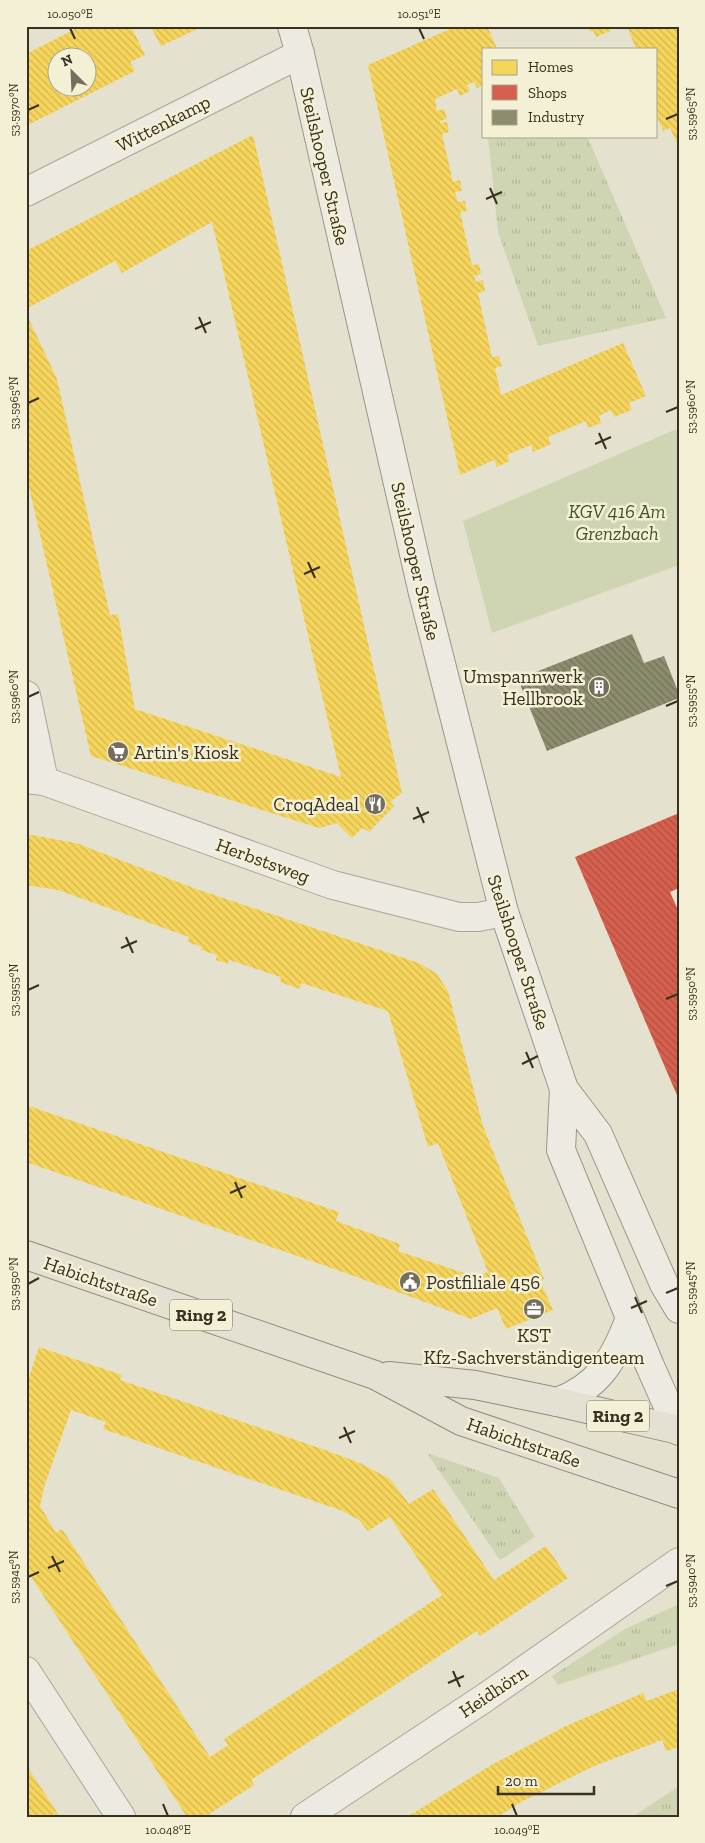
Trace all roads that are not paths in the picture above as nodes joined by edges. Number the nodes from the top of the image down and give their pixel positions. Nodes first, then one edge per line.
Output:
1 (298, 34) edge
2 (26, 192) edge
3 (26, 695) edge
4 (35, 780) edge
5 (504, 912) junction
6 (564, 1089) junction
7 (26, 1255) edge
8 (679, 1309) edge
9 (630, 1318) junction
10 (375, 1375) junction
11 (557, 1402) junction
12 (679, 1431) edge
13 (679, 1494) edge
14 (679, 1562) edge
15 (26, 1671) edge
16 (121, 1817) edge
17 (305, 1817) edge

1 - 2 street, Wittenkamp
1 - 5 street, Steilshooper Straße
3 - 4 street
4 - 5 street, Herbstsweg
5 - 6 street, Steilshooper Straße
6 - 8 street, Steilshooper Straße
6 - 9 street, Steilshooper Straße
7 - 10 main road, Habichtstraße / Ring 2
9 - 11 street
9 - 12 street, Steilshooper Straße
10 - 11 main road, Habichtstraße / Ring 2
10 - 13 main road, Habichtstraße / Ring 2
11 - 12 main road, Habichtstraße / Ring 2
14 - 17 street, Heidhörn
15 - 16 street

